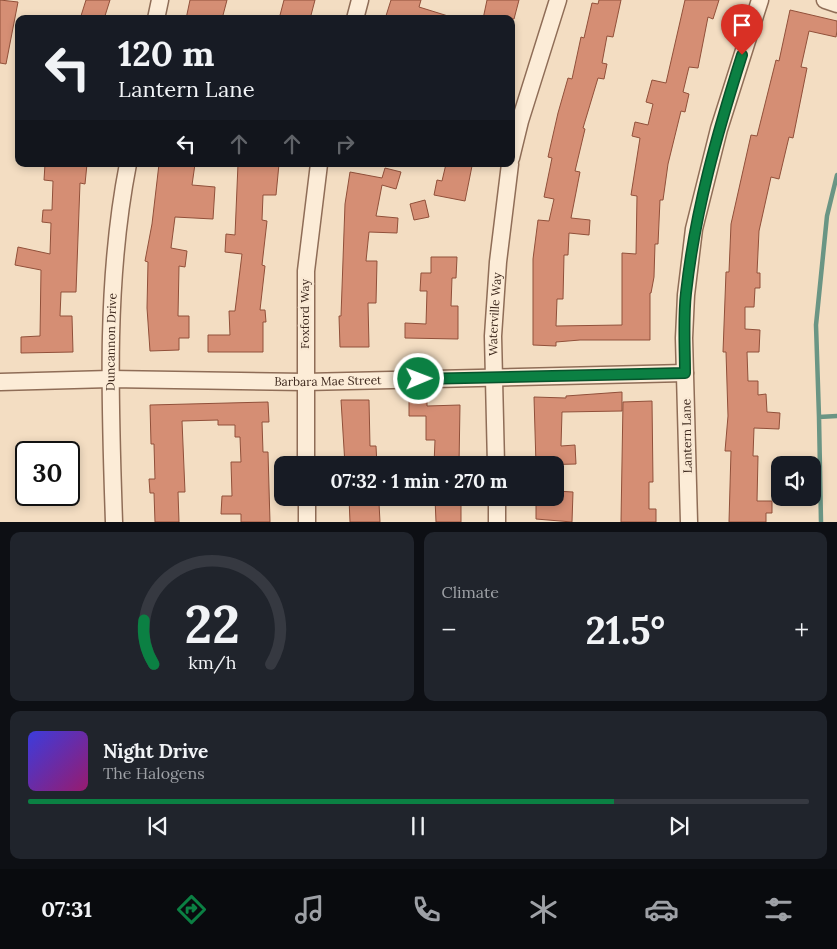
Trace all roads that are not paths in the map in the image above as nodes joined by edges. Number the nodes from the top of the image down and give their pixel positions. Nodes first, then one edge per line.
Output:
1 (160, 0) edge
2 (360, 0) edge
3 (558, 0) edge
4 (760, 0) edge
5 (825, 0) edge
6 (837, 4) edge
7 (157, 15) edge
8 (356, 15) edge
9 (515, 142) edge
10 (127, 167) edge
11 (319, 167) edge
12 (510, 167) edge
13 (685, 373) junction
14 (494, 378) junction
15 (110, 379) junction
16 (0, 382) edge
17 (305, 382) junction
18 (306, 456) edge
19 (496, 456) edge
20 (307, 506) edge
21 (497, 506) edge
22 (114, 522) edge
23 (307, 522) edge
24 (497, 522) edge
25 (689, 522) edge

1 - 7 street
2 - 8 street
3 - 9 street
4 - 13 street, Lantern Lane
5 - 6 street
10 - 15 street, Duncannon Drive
11 - 17 street, Foxford Way
12 - 14 street, Waterville Way
13 - 14 street, Barbara Mae Street
13 - 25 street, Lantern Lane
14 - 17 street, Barbara Mae Street
14 - 19 street, Waterville Way
15 - 16 street, Barbara Mae Street
15 - 17 street, Barbara Mae Street
15 - 22 street, Duncannon Drive
17 - 18 street, Foxford Way
20 - 23 street
21 - 24 street

